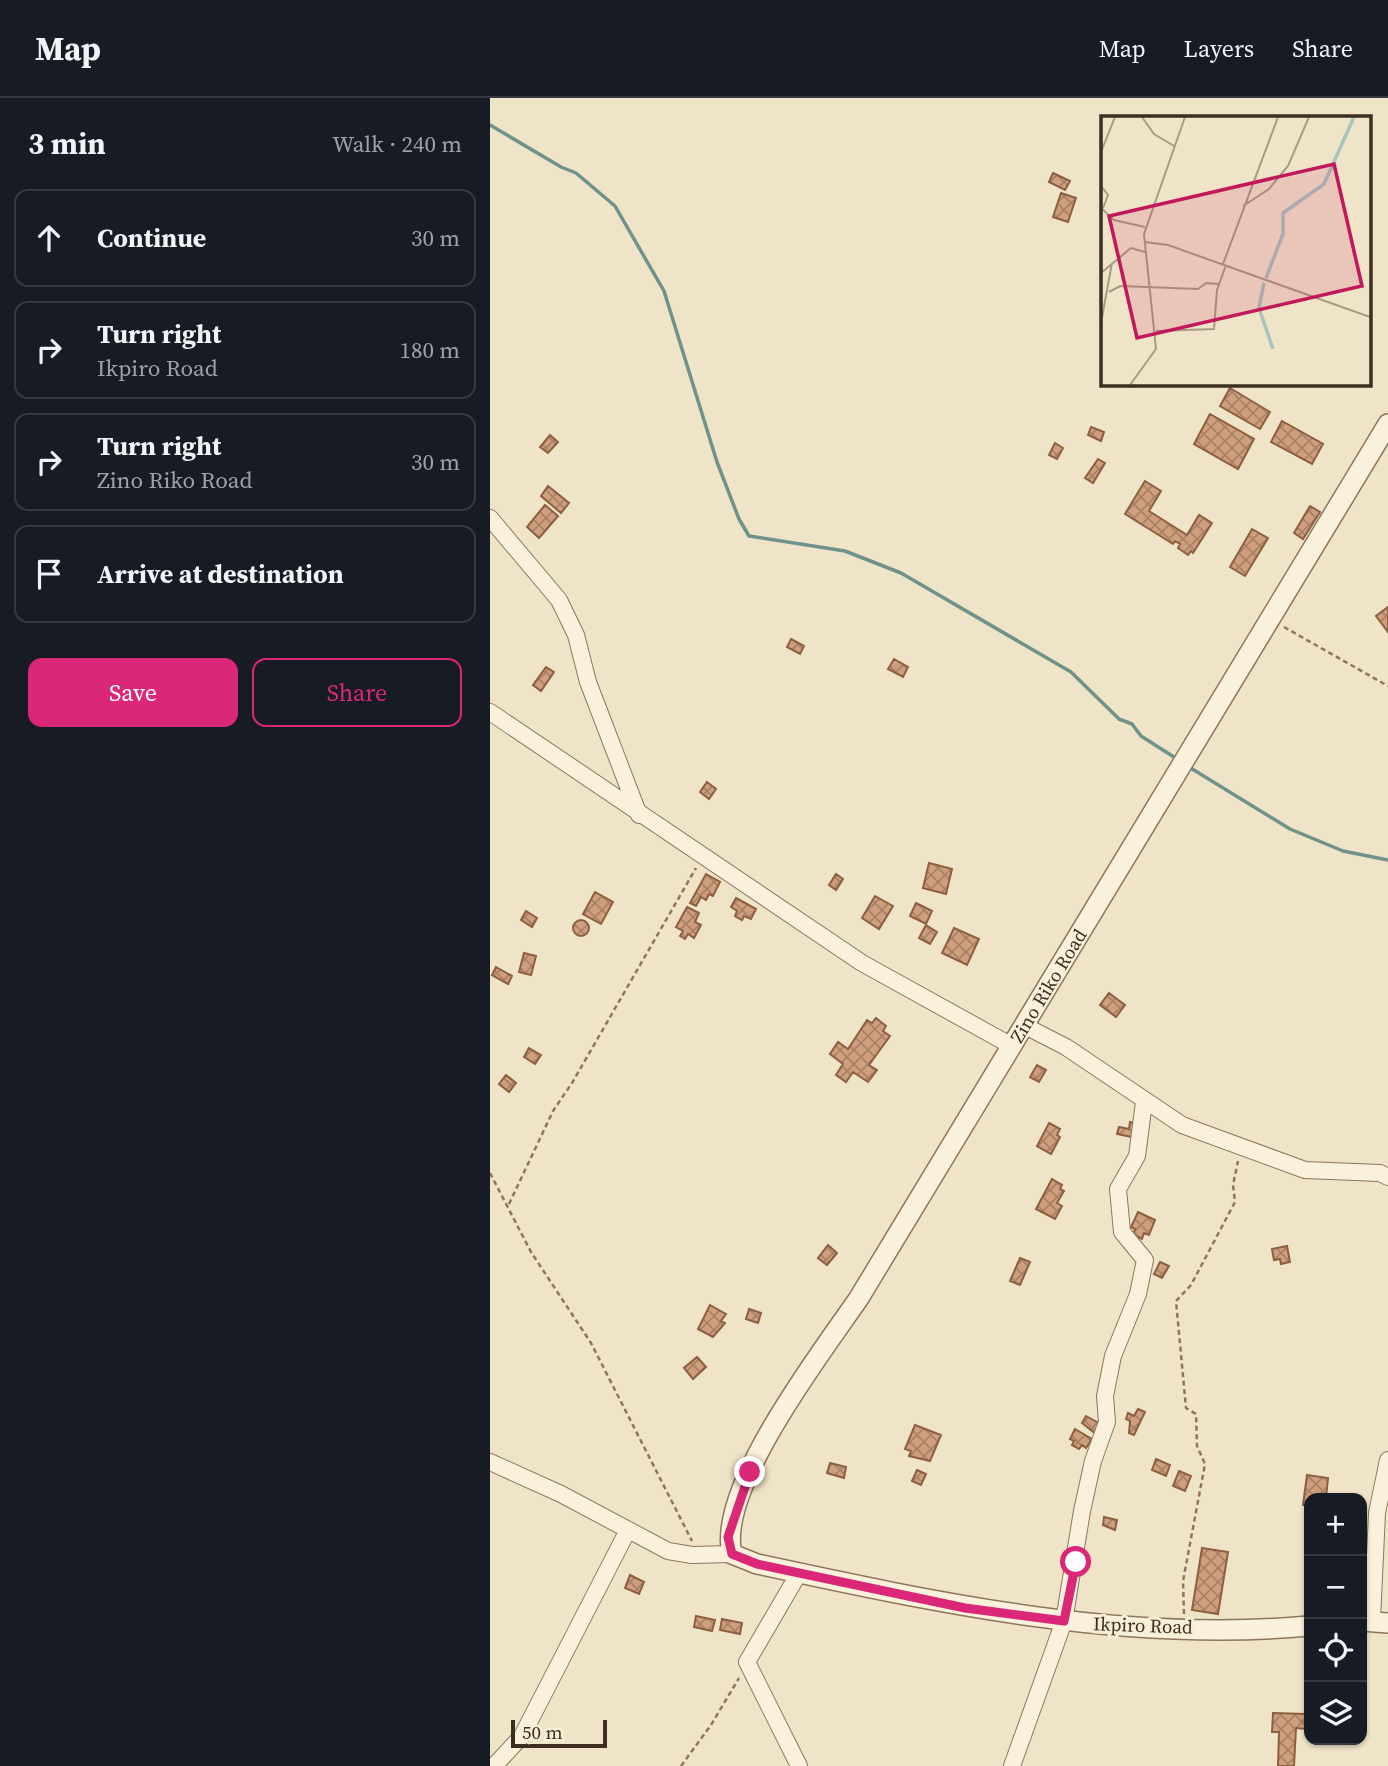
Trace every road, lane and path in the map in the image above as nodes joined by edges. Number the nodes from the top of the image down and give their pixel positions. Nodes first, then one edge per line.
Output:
1 (1388, 424) edge
2 (490, 518) edge
3 (1270, 620) junction
4 (1388, 686) edge
5 (490, 712) edge
6 (639, 815) junction
7 (703, 856) junction
8 (1025, 1026) junction
9 (1012, 1046) junction
10 (1144, 1102) junction
11 (1242, 1148) junction
12 (490, 1173) edge
13 (1388, 1177) edge
14 (509, 1204) junction
15 (1388, 1460) edge
16 (490, 1462) edge
17 (628, 1530) junction
18 (732, 1554) junction
19 (692, 1555) junction
20 (799, 1573) junction
21 (1064, 1621) junction
22 (1374, 1622) edge
23 (1304, 1626) edge
24 (1184, 1628) junction
25 (747, 1662) junction
26 (494, 1766) edge
27 (681, 1766) edge
28 (799, 1766) edge
29 (1012, 1766) edge

1 - 3 street, Zino Riko Road
2 - 6 street
3 - 4 path
3 - 8 street, Zino Riko Road
5 - 6 street
6 - 7 street
7 - 9 street
7 - 14 path
8 - 9 street, Zino Riko Road
8 - 10 street
9 - 18 street, Zino Riko Road
10 - 11 street
10 - 21 street
11 - 13 street
11 - 24 path
12 - 14 path
14 - 19 path
15 - 22 street
16 - 17 street
17 - 19 street
17 - 26 street
18 - 19 street
18 - 20 street, Ikpiro Road
20 - 21 street, Ikpiro Road
20 - 25 street
21 - 24 street, Ikpiro Road
21 - 29 street
23 - 24 street, Ikpiro Road
25 - 27 path
25 - 28 street

